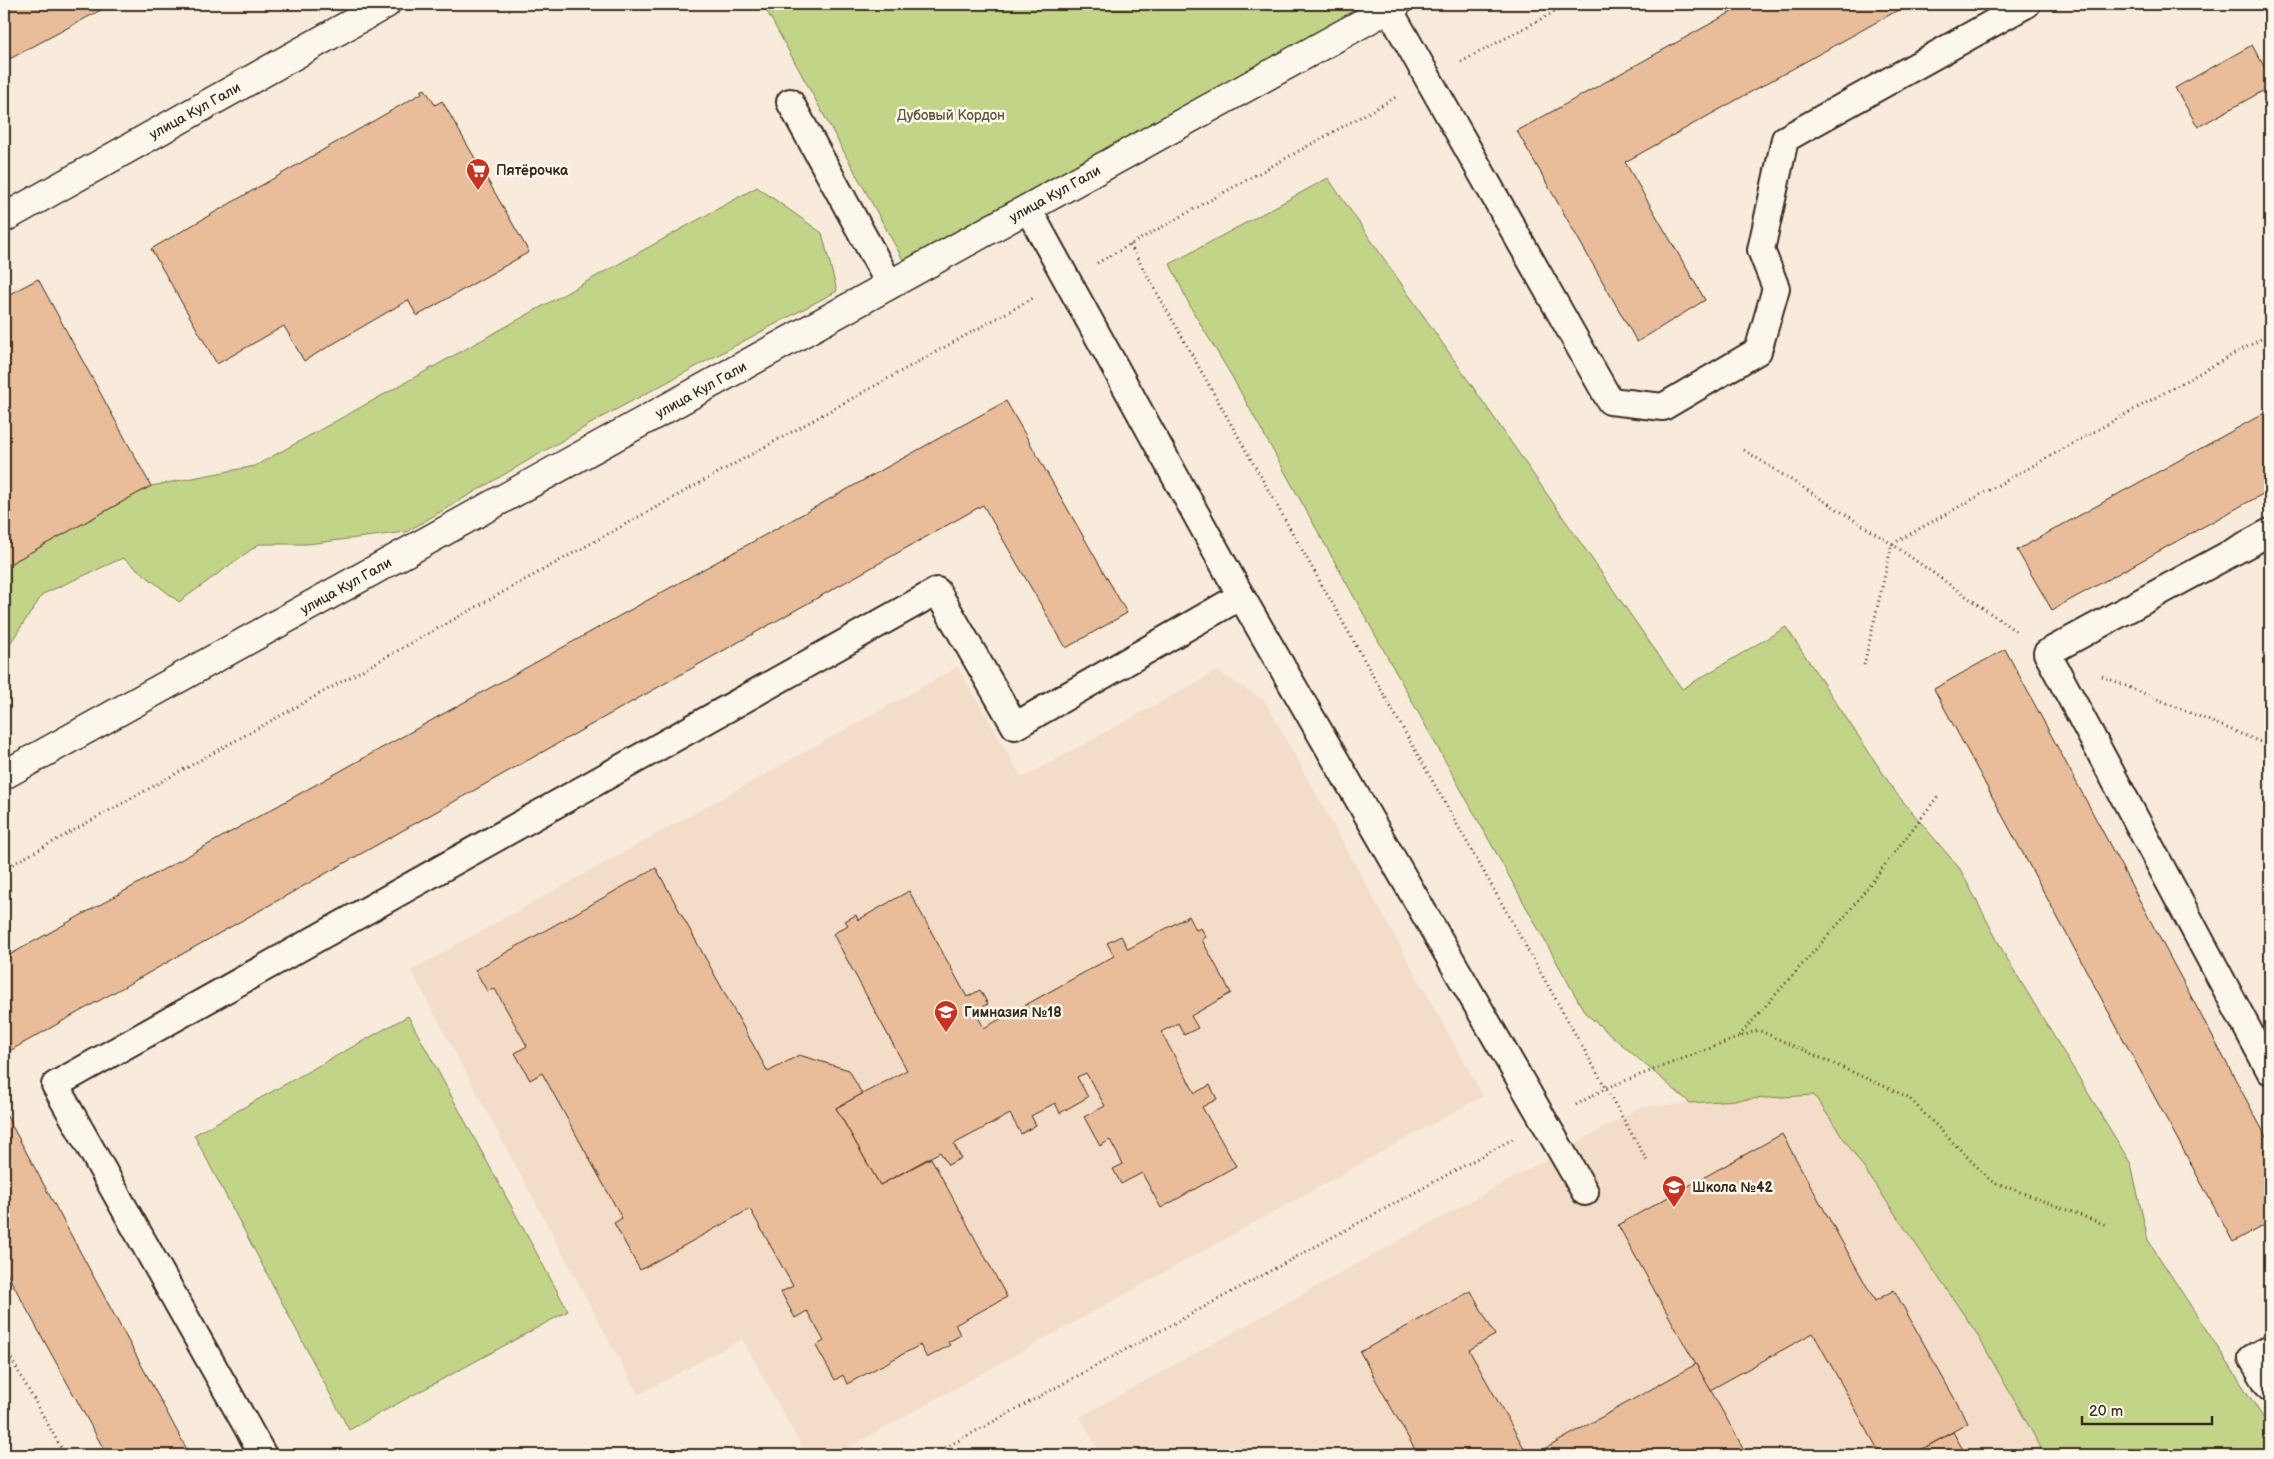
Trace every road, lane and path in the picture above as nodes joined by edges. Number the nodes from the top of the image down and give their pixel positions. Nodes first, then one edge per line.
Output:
1 (386, 4) edge
2 (1569, 4) edge
3 (2027, 4) edge
4 (1393, 6) edge
5 (1428, 79) junction
6 (790, 102) dead end
7 (1028, 209) junction
8 (4, 218) edge
9 (1130, 245) junction
10 (1066, 280) junction
11 (890, 285) junction
12 (2270, 334) edge
13 (1744, 450) dead end
14 (2270, 532) edge
15 (1892, 544) junction
16 (1241, 596) junction
17 (2047, 653) junction
18 (1864, 665) dead end
19 (2100, 676) dead end
20 (2270, 746) edge
21 (4, 775) edge
22 (1938, 796) dead end
23 (4, 869) edge
24 (1737, 1038) junction
25 (2270, 1072) edge
26 (1606, 1088) junction
27 (1545, 1122) junction
28 (1647, 1161) dead end
29 (1585, 1192) dead end
30 (2106, 1224) dead end
31 (4, 1346) edge
32 (2270, 1348) edge
33 (2270, 1388) edge
34 (65, 1455) edge
35 (263, 1455) edge
36 (932, 1455) edge

1 - 8 street, улица Кул Гали
2 - 5 path
3 - 5 lane
4 - 5 lane
4 - 7 street, улица Кул Гали
5 - 9 path
6 - 11 lane
7 - 10 lane
7 - 11 street, улица Кул Гали
9 - 10 path
9 - 26 path
10 - 16 lane
10 - 23 path
11 - 21 street, улица Кул Гали
12 - 15 path
13 - 15 path
14 - 17 lane
15 - 17 path
15 - 18 path
16 - 27 lane
16 - 35 lane
17 - 25 lane
19 - 20 path
22 - 24 path
24 - 26 path
24 - 30 path
26 - 27 path
26 - 28 path
27 - 29 lane
27 - 36 path
31 - 34 path
32 - 33 lane

